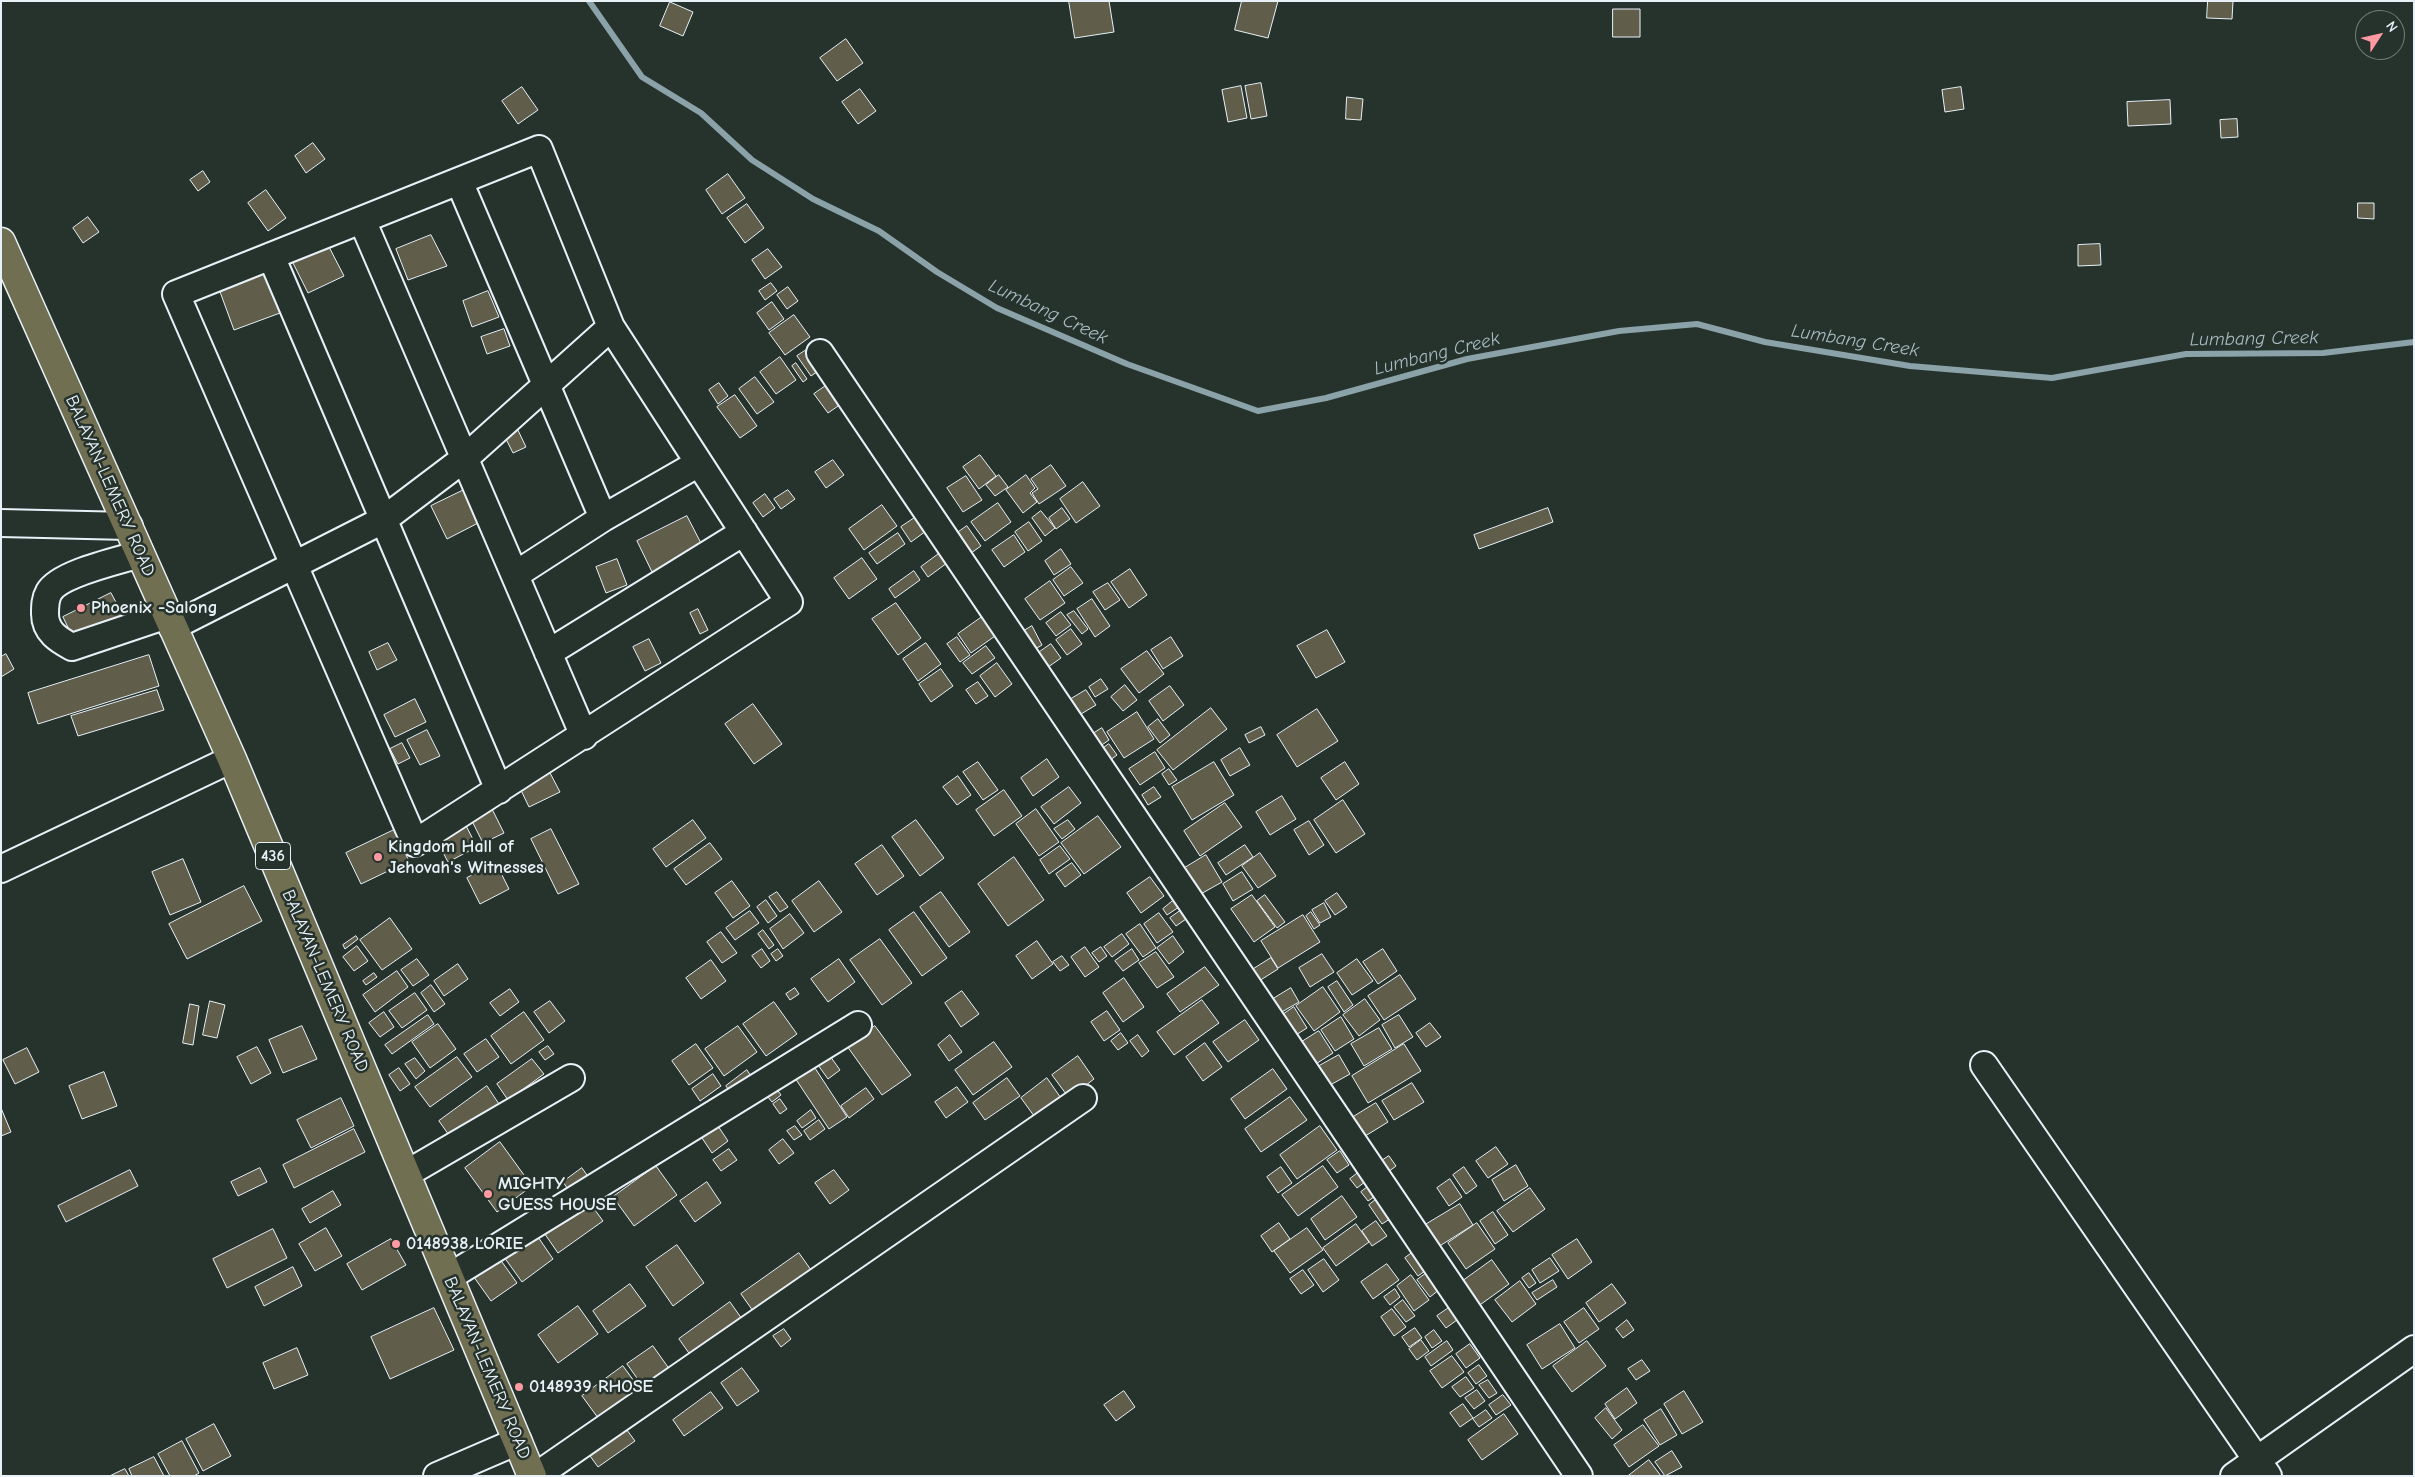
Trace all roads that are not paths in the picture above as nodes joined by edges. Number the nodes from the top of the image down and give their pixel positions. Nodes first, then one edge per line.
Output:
1 (459, 181) junction
2 (362, 220) junction
3 (1, 242) edge
4 (271, 256) junction
5 (611, 327) junction
6 (820, 353) dead end
7 (546, 385) junction
8 (465, 458) junction
9 (699, 463) junction
10 (603, 518) junction
11 (383, 520) junction
12 (1, 522) edge
13 (129, 526) junction
14 (744, 532) junction
15 (140, 554) junction
16 (294, 566) junction
17 (515, 575) junction
18 (170, 621) junction
19 (548, 653) junction
20 (584, 736) junction
21 (232, 759) junction
22 (499, 790) junction
23 (1, 869) edge
24 (858, 1025) dead end
25 (1984, 1065) dead end
26 (572, 1078) dead end
27 (1083, 1098) dead end
28 (406, 1174) junction
29 (449, 1277) junction
30 (2414, 1348) edge
31 (518, 1441) junction
32 (2262, 1467) edge
33 (437, 1476) edge
34 (532, 1476) edge
35 (536, 1476) edge
36 (1579, 1476) edge
37 (2234, 1476) edge

1 - 2 street
1 - 5 street
1 - 7 street
2 - 4 street
2 - 8 street
3 - 13 main road, BALAYAN-LEMERY ROAD / 436
4 - 11 street
4 - 16 street
5 - 7 street
5 - 9 street
6 - 36 street
7 - 8 street
7 - 10 street
8 - 11 street
8 - 17 street
9 - 10 street
9 - 14 street
10 - 17 street
11 - 16 street
11 - 22 street
12 - 13 street
13 - 15 main road, BALAYAN-LEMERY ROAD / 436
14 - 19 street
14 - 20 street
15 - 18 main road, BALAYAN-LEMERY ROAD / 436
15 - 18 street
16 - 18 street
16 - 22 street
17 - 19 street
18 - 21 main road, BALAYAN-LEMERY ROAD / 436
19 - 20 street
20 - 22 street
21 - 23 street
21 - 28 main road, BALAYAN-LEMERY ROAD / 436
24 - 29 street
25 - 32 street
26 - 28 street
27 - 35 street
28 - 29 main road, BALAYAN-LEMERY ROAD / 436
29 - 31 main road, BALAYAN-LEMERY ROAD / 436
30 - 32 street
31 - 33 street
31 - 34 main road, BALAYAN-LEMERY ROAD / 436
32 - 37 street

